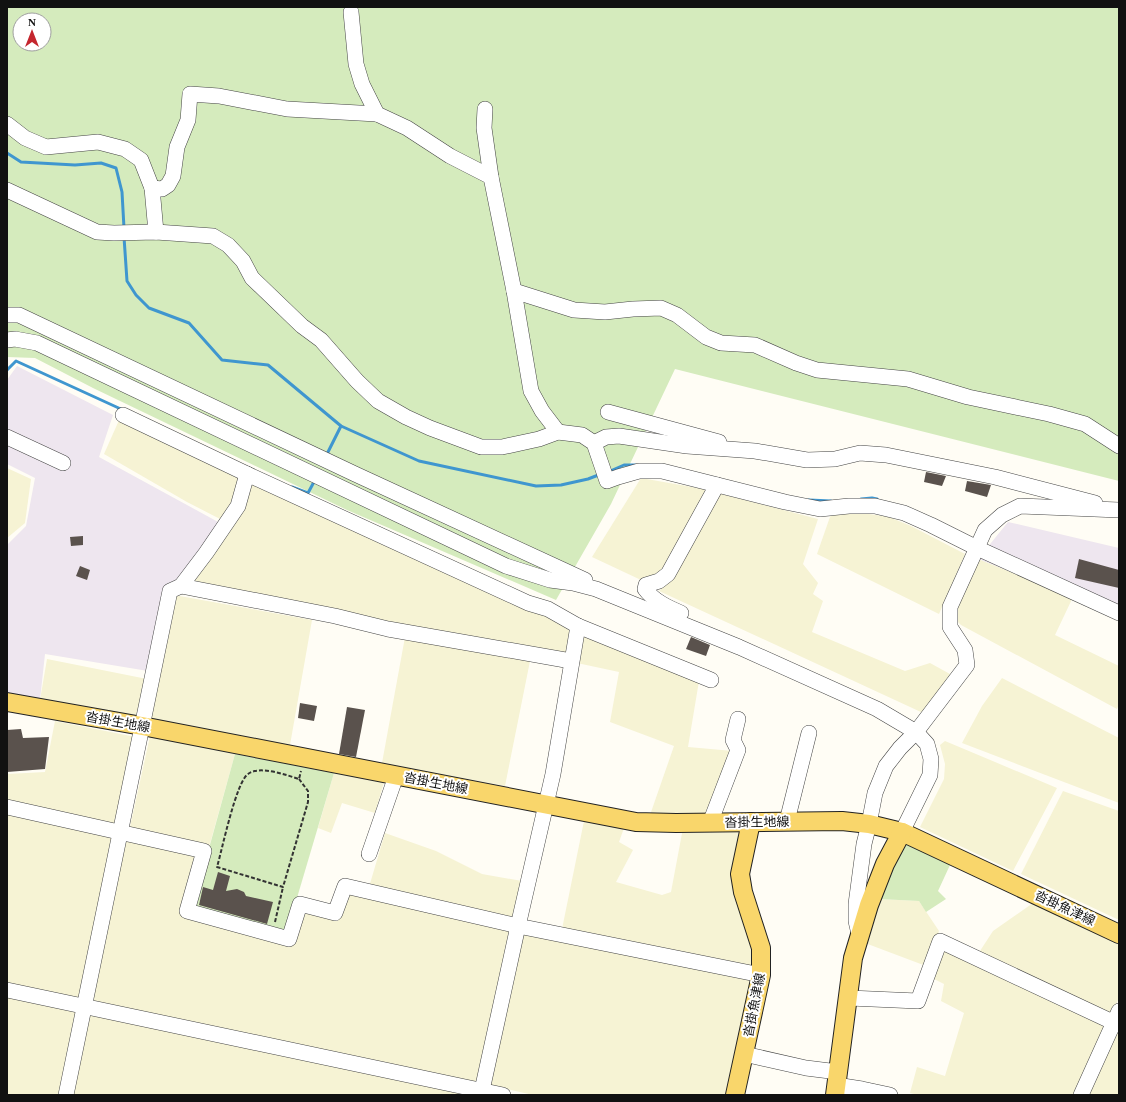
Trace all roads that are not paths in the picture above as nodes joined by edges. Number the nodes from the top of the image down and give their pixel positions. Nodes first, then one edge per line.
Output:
1 (351, 12) dead end
2 (485, 109) dead end
3 (377, 114) junction
4 (7, 124) edge
5 (490, 177) junction
6 (152, 188) junction
7 (7, 190) edge
8 (149, 233) junction
9 (514, 291) junction
10 (7, 315) edge
11 (7, 340) edge
12 (608, 412) dead end
13 (123, 415) dead end
14 (558, 432) junction
15 (7, 437) edge
16 (594, 442) junction
17 (1119, 446) edge
18 (755, 451) junction
19 (63, 463) dead end
20 (247, 474) junction
21 (717, 485) junction
22 (977, 548) junction
23 (181, 586) junction
24 (596, 589) junction
25 (1119, 613) edge
26 (578, 626) junction
27 (720, 639) junction
28 (571, 661) junction
29 (711, 680) dead end
30 (7, 702) edge
31 (738, 719) dead end
32 (142, 726) junction
33 (916, 732) junction
34 (809, 733) dead end
35 (396, 776) junction
36 (546, 805) junction
37 (7, 807) edge
38 (751, 822) junction
39 (787, 822) junction
40 (710, 823) junction
41 (869, 824) junction
42 (121, 831) junction
43 (902, 832) junction
44 (369, 854) dead end
45 (518, 926) junction
46 (859, 934) junction
47 (1119, 934) edge
48 (761, 975) junction
49 (7, 990) edge
50 (849, 998) junction
51 (85, 1007) junction
52 (1117, 1020) edge
53 (744, 1054) junction
54 (836, 1084) edge
55 (482, 1093) edge
56 (66, 1095) edge
57 (503, 1095) edge
58 (735, 1095) edge
59 (890, 1095) edge
60 (1080, 1095) edge

1 - 3 street
2 - 5 street
3 - 5 street
3 - 6 street
4 - 6 street
5 - 9 street
6 - 8 street
7 - 8 street
8 - 14 street
9 - 14 street
9 - 17 street
10 - 24 street
11 - 24 street
12 - 18 street
13 - 20 street
14 - 16 street
15 - 19 street
16 - 18 street
16 - 21 street
18 - 22 street
20 - 23 street
20 - 26 street
21 - 22 street
21 - 27 street
22 - 25 street
22 - 33 street
23 - 28 street
23 - 32 street
24 - 27 street
26 - 28 street
26 - 29 street
27 - 33 street
28 - 36 street
30 - 32 main road, 沓掛生地線
31 - 40 street
32 - 35 main road, 沓掛生地線
32 - 42 street
33 - 41 street
33 - 43 street
34 - 39 street
35 - 36 main road, 沓掛生地線
35 - 44 street
36 - 40 main road, 沓掛生地線
36 - 45 street
37 - 42 street
38 - 39 main road, 沓掛生地線
38 - 40 main road, 沓掛生地線
38 - 48 main road, 沓掛魚津線
39 - 41 main road, 沓掛生地線
41 - 43 main road, 沓掛魚津線
41 - 46 street
42 - 45 street
42 - 51 street
43 - 46 main road
43 - 47 main road, 沓掛魚津線
45 - 48 street
45 - 55 street
46 - 50 main road
48 - 53 main road, 沓掛魚津線
49 - 51 street
50 - 52 street
50 - 54 main road
51 - 55 street
51 - 56 street
52 - 60 street
53 - 54 street
53 - 58 main road, 沓掛魚津線
54 - 59 street
55 - 57 street

